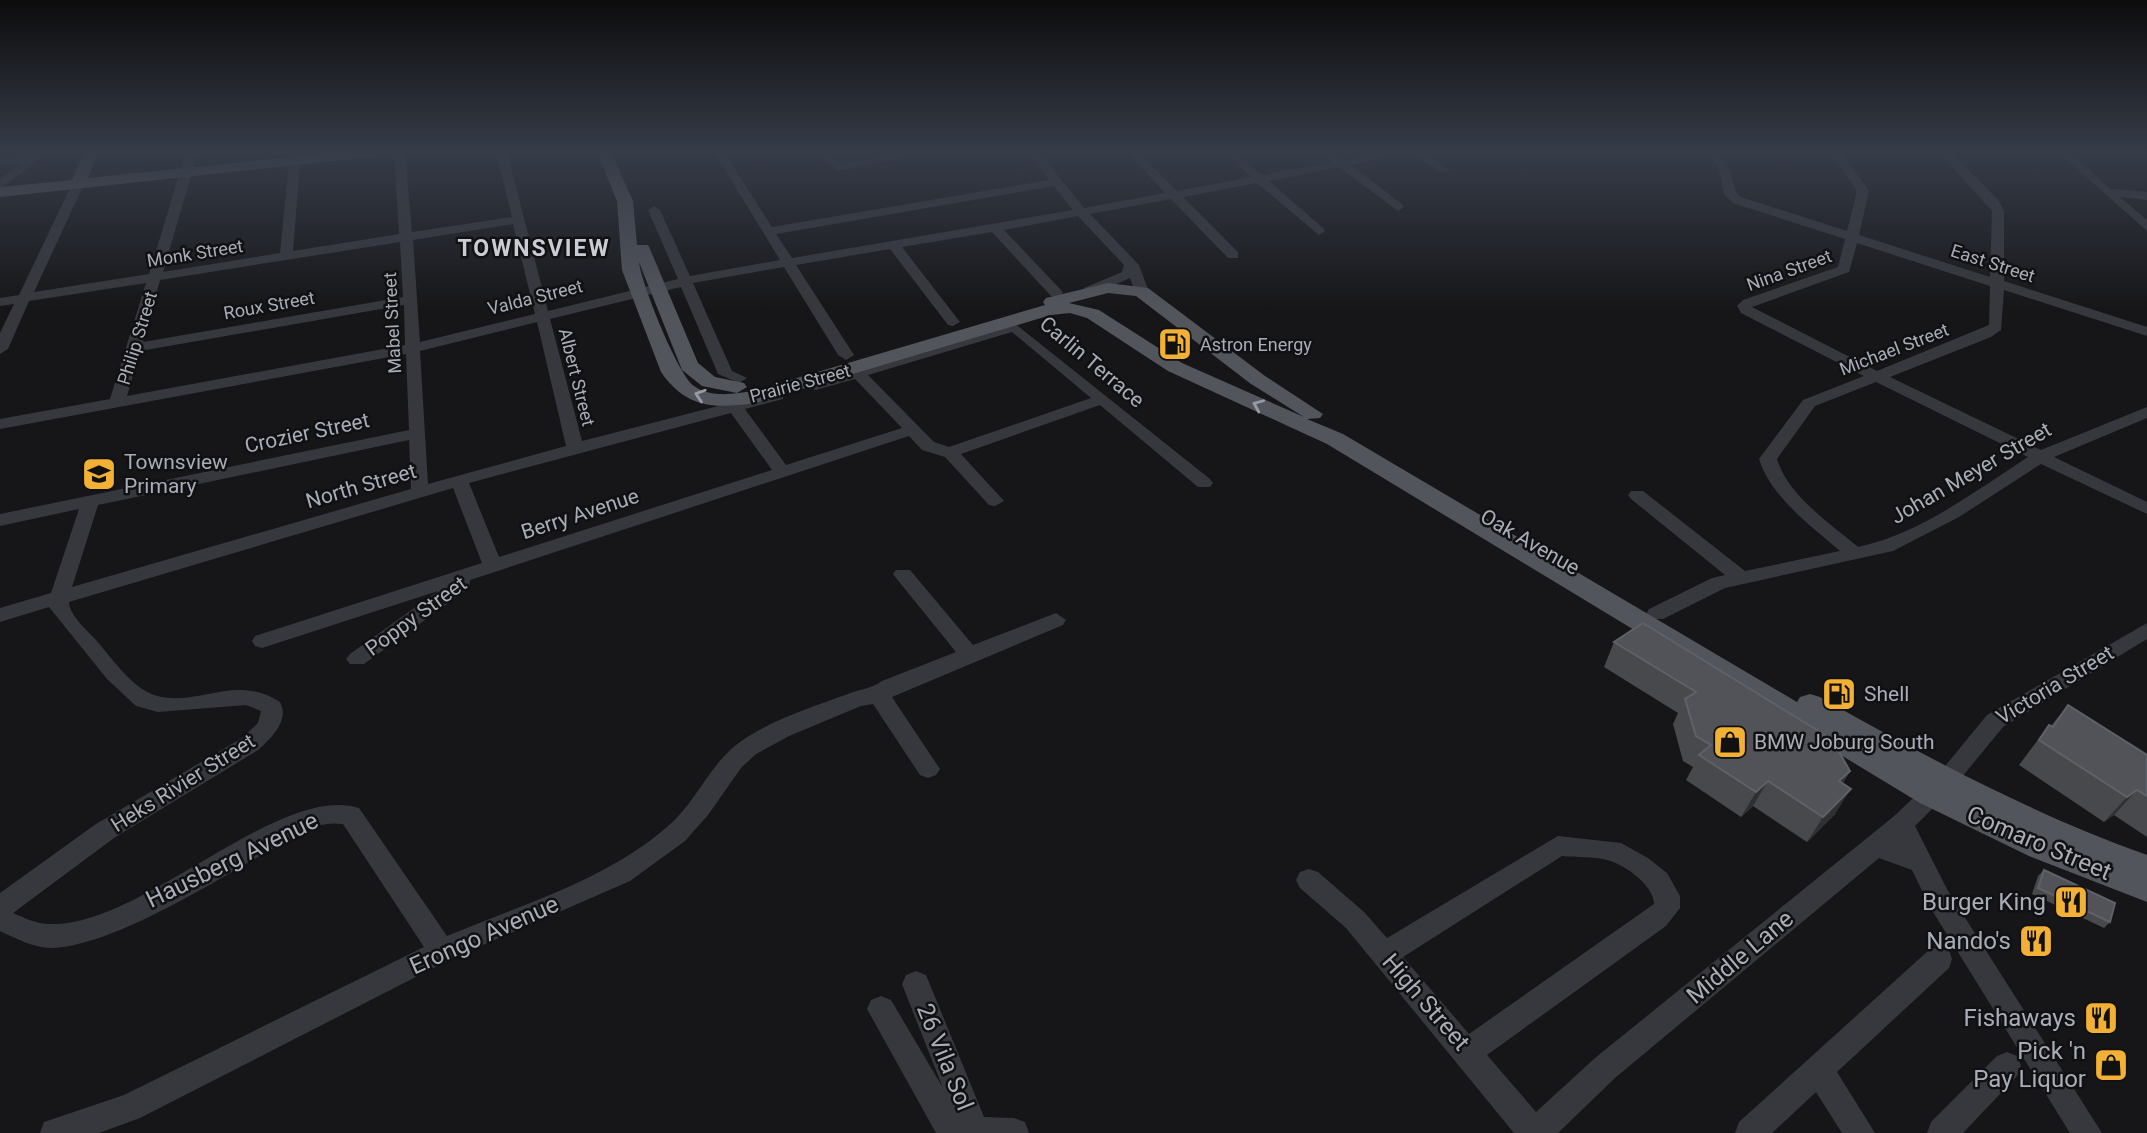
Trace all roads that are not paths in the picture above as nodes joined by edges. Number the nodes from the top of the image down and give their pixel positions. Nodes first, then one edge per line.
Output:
1 (68, 205) edge
2 (177, 205) edge
3 (291, 205) edge
4 (403, 205) edge
5 (516, 205) edge
6 (625, 205) edge
7 (637, 205) edge
8 (752, 205) edge
9 (926, 205) edge
10 (1075, 205) edge
11 (1118, 205) edge
12 (1185, 205) edge
13 (1289, 205) edge
14 (1395, 205) edge
15 (1750, 205) edge
16 (1860, 205) edge
17 (1994, 205) edge
18 (2123, 205) edge
19 (1398, 207) dead end
20 (654, 210) dead end
21 (1081, 212) junction
22 (520, 219) junction
23 (2147, 227) edge
24 (995, 228) junction
25 (769, 231) junction
26 (1319, 231) dead end
27 (405, 237) junction
28 (1852, 238) junction
29 (893, 245) junction
30 (1233, 255) dead end
31 (286, 256) junction
32 (788, 262) junction
33 (1132, 265) junction
34 (155, 278) junction
35 (684, 281) junction
36 (1996, 284) junction
37 (647, 289) junction
38 (1134, 290) junction
39 (1056, 293) dead end
40 (1084, 293) junction
41 (25, 298) junction
42 (410, 300) junction
43 (0, 302) edge
44 (542, 315) junction
45 (953, 322) dead end
46 (1116, 330) junction
47 (2147, 332) edge
48 (134, 348) junction
49 (413, 348) junction
50 (0, 349) edge
51 (846, 355) dead end
52 (858, 373) junction
53 (1876, 377) junction
54 (739, 378) dead end
55 (816, 385) dead end
56 (790, 393) dead end
57 (1103, 399) junction
58 (117, 403) junction
59 (736, 408) junction
60 (2147, 412) edge
61 (0, 424) edge
62 (912, 430) junction
63 (417, 433) junction
64 (575, 447) junction
65 (950, 452) junction
66 (2040, 457) junction
67 (782, 472) junction
68 (458, 481) junction
69 (1204, 483) dead end
70 (421, 492) junction
71 (1637, 495) dead end
72 (995, 501) dead end
73 (90, 502) junction
74 (2147, 509) edge
75 (0, 520) edge
76 (1856, 555) junction
77 (483, 570) junction
78 (903, 574) dead end
79 (1741, 578) junction
80 (59, 598) junction
81 (1656, 614) junction
82 (0, 615) edge
83 (1056, 620) dead end
84 (2147, 630) edge
85 (262, 641) dead end
86 (969, 654) junction
87 (357, 659) dead end
88 (879, 695) junction
89 (928, 769) dead end
90 (1938, 789) junction
91 (1902, 824) junction
92 (1875, 846) junction
93 (1920, 862) junction
94 (2147, 868) edge
95 (1309, 880) dead end
96 (2147, 888) edge
97 (0, 908) edge
98 (0, 919) edge
99 (442, 951) junction
100 (1385, 954) junction
101 (1939, 958) dead end
102 (916, 984) dead end
103 (881, 1009) dead end
104 (1468, 1052) junction
105 (2007, 1066) dead end
106 (1819, 1070) junction
107 (956, 1132) edge
108 (55, 1133) edge
109 (1014, 1133) edge
110 (1535, 1133) edge
111 (1750, 1133) edge
112 (1860, 1133) edge
113 (1942, 1133) edge
114 (2087, 1133) edge

1 - 41 street
2 - 34 street, Philip Street
3 - 31 street
4 - 27 street, Mabel Street
5 - 22 street, Albert Street
6 - 37 main road, Prairie Street
7 - 37 main road, Prairie Street
8 - 25 street
9 - 25 street
10 - 21 street
11 - 21 street, Valda Street
12 - 30 street
13 - 26 street
14 - 19 street
15 - 28 street, East Street
16 - 28 street, Nina Street
17 - 36 street, Michael Street
18 - 23 street
20 - 35 street
21 - 24 street, Valda Street
21 - 33 street
22 - 27 street, Monk Street
22 - 44 street, Albert Street
24 - 29 street, Valda Street
24 - 39 street
25 - 32 street
27 - 31 street, Monk Street
27 - 42 street, Mabel Street
28 - 36 street, East Street
28 - 53 street, Nina Street
29 - 32 street, Valda Street
29 - 45 street
31 - 34 street, Monk Street
32 - 35 street, Valda Street
32 - 51 street
33 - 38 street
33 - 40 street
34 - 41 street, Monk Street
34 - 48 street, Philip Street
35 - 37 street, Valda Street
35 - 54 street
36 - 47 street, East Street
36 - 53 street, Michael Street
37 - 40 main road, Prairie Street
37 - 44 street, Valda Street
46 -> 37 main road, Prairie Street
38 - 40 main road, Prairie Street
38 - 81 main road, Oak Avenue
40 - 46 main road
41 - 43 street, Monk Street
41 - 50 street
42 - 48 street, Roux Street
42 - 49 street, Mabel Street
44 - 49 street, Valda Street
44 - 64 street, Albert Street
90 -> 46 main road, Oak Avenue
48 - 58 street, Philip Street
49 - 58 street, Valda Street
49 - 63 street, Mabel Street
52 - 55 street, Carlin Terrace
52 - 57 street, Carlin Terrace
52 - 62 street
53 - 66 street
53 - 76 street, Michael Street
56 - 59 street
57 - 65 street
57 - 69 street, Carlin Terrace
58 - 61 street, Valda Street
59 - 64 street, North Street
59 - 67 street, Prairie Street
60 - 66 street, Johan Meyer Street
62 - 65 street
62 - 67 street, Berry Avenue
63 - 70 street, Mabel Street
63 - 73 street, Crozier Street
64 - 68 street, North Street
65 - 72 street
66 - 74 street
66 - 76 street, Johan Meyer Street
67 - 77 street, Berry Avenue
68 - 70 street, North Street
68 - 77 street, Poppy Street
70 - 80 street, North Street
71 - 79 street
73 - 75 street, Crozier Street
73 - 80 street
76 - 79 street, Johan Meyer Street
77 - 85 street, Berry Avenue
77 - 87 street, Poppy Street
78 - 86 street
79 - 81 street, Johan Meyer Street
80 - 82 street, North Street
80 - 97 street, Heks Rivier Street
81 - 90 main road, Oak Avenue
83 - 86 street, Erongo Avenue
84 - 90 street, Victoria Street
86 - 88 street, Erongo Avenue
88 - 89 street
88 - 99 street, Erongo Avenue
90 - 91 street, Middle Lane
90 - 94 main road, Comaro Street
90 - 96 main road, Comaro Street
91 - 92 street, Middle Lane
91 - 93 street
92 - 93 street
92 - 110 street, Middle Lane
93 - 114 street
95 - 100 street, High Street
98 - 99 street, Hausberg Avenue
99 - 108 street, Erongo Avenue
100 - 104 street, High Street
100 - 104 street
101 - 106 street
102 - 107 street, 26 Vila Sol
103 - 107 street
104 - 110 street, High Street
105 - 113 street
106 - 111 street
106 - 112 street
107 - 109 street

